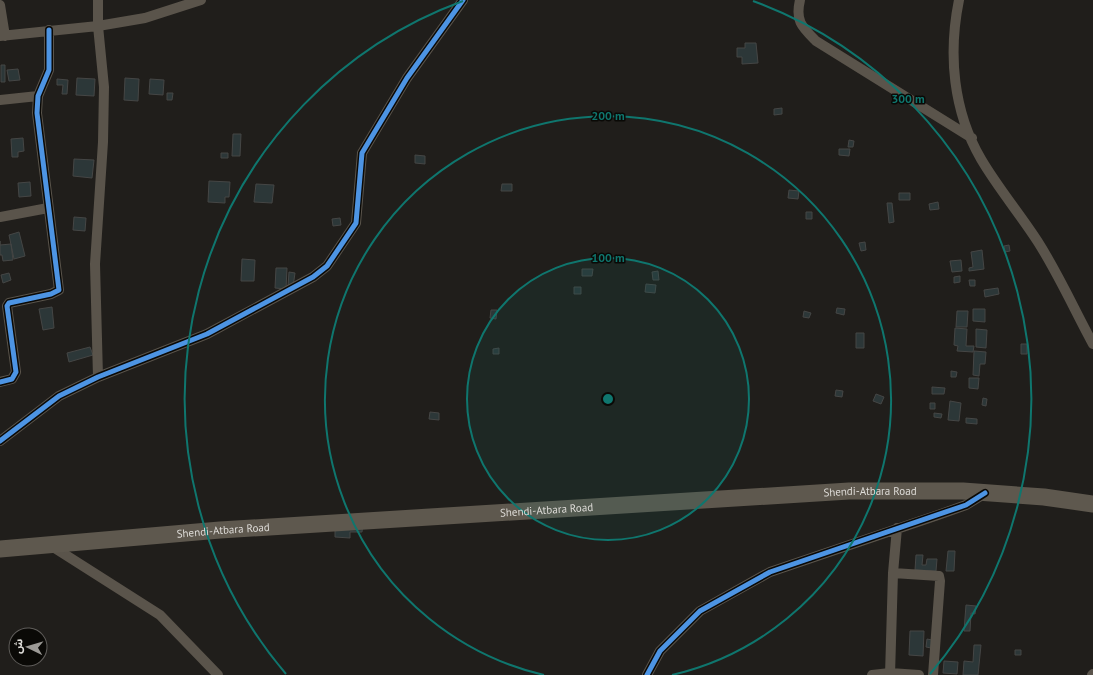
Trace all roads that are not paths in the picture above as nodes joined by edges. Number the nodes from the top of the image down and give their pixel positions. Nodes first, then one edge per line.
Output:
1 (98, 0) edge
2 (201, 0) edge
3 (463, 0) edge
4 (800, 0) edge
5 (959, 0) edge
6 (0, 6) edge
7 (98, 26) junction
8 (50, 30) junction
9 (2, 36) edge
10 (38, 96) junction
11 (0, 100) edge
12 (972, 138) junction
13 (48, 208) junction
14 (0, 217) edge
15 (1093, 344) edge
16 (98, 377) junction
17 (0, 382) edge
18 (0, 441) edge
19 (985, 493) junction
20 (1093, 504) edge
21 (897, 528) junction
22 (48, 544) junction
23 (0, 549) edge
24 (893, 573) junction
25 (890, 674) edge
26 (218, 675) edge
27 (647, 675) edge
28 (872, 675) edge
29 (919, 675) edge
30 (933, 675) edge

1 - 7 street
2 - 7 street
3 - 16 street
4 - 12 street
5 - 12 street
6 - 9 street
7 - 8 street
7 - 16 street
8 - 9 street
8 - 10 street
10 - 11 street
10 - 13 street
12 - 15 street
13 - 14 street
13 - 17 street
16 - 18 street
19 - 20 highway, Shendi-Atbara Road
19 - 21 street
19 - 22 highway, Shendi-Atbara Road
21 - 24 street
21 - 27 street
22 - 23 highway, Shendi-Atbara Road
22 - 26 street
24 - 25 street
24 - 30 street
25 - 28 street
25 - 29 street

